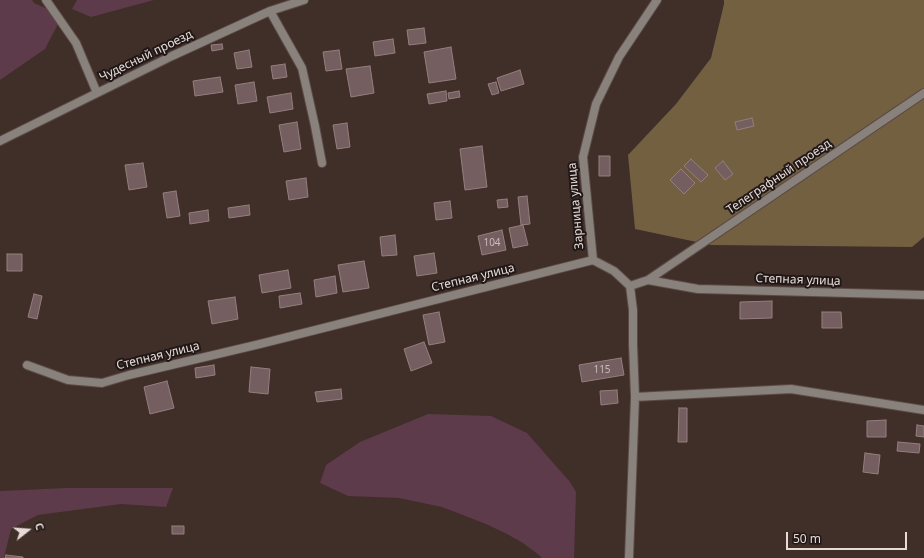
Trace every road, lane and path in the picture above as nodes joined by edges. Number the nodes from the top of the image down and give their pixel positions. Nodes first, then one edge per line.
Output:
1 (46, 0) edge
2 (304, 0) edge
3 (657, 0) edge
4 (270, 11) junction
5 (97, 93) junction
6 (924, 93) edge
7 (0, 141) edge
8 (322, 163) dead end
9 (593, 260) junction
10 (648, 280) junction
11 (630, 286) junction
12 (924, 295) edge
13 (27, 366) dead end
14 (635, 397) junction
15 (924, 410) edge
16 (629, 558) edge

1 - 5 street
2 - 4 street, Чудесный проезд
3 - 9 street, Зарница улица
4 - 5 street, Чудесный проезд
4 - 8 street
5 - 7 street, Чудесный проезд
6 - 10 street, Телеграфный проезд
9 - 11 street
9 - 13 street, Степная улица
10 - 11 street, Степная улица
10 - 12 street, Степная улица
11 - 14 street
14 - 15 street
14 - 16 street

